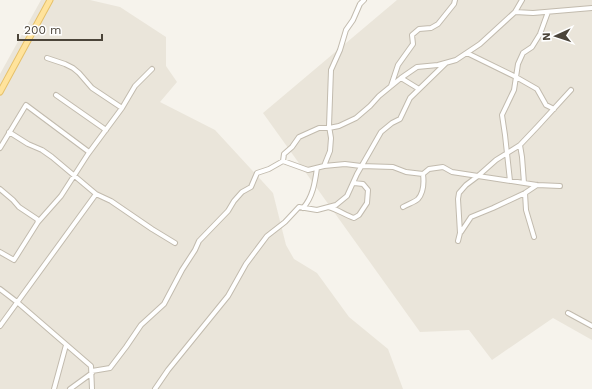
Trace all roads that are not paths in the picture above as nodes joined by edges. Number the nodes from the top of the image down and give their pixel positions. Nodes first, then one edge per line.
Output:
1 (50, 0) edge
2 (364, 0) edge
3 (455, 0) edge
4 (522, 0) edge
5 (592, 8) edge
6 (514, 12) junction
7 (548, 12) junction
8 (467, 53) junction
9 (47, 58) dead end
10 (446, 63) junction
11 (152, 70) dead end
12 (516, 77) junction
13 (401, 78) junction
14 (391, 86) junction
15 (419, 89) junction
16 (571, 90) dead end
17 (0, 92) edge
18 (56, 95) dead end
19 (122, 108) junction
20 (554, 109) junction
21 (329, 128) junction
22 (106, 130) junction
23 (9, 132) junction
24 (520, 145) junction
25 (0, 148) edge
26 (89, 152) junction
27 (507, 153) junction
28 (284, 161) junction
29 (324, 166) junction
30 (362, 166) junction
31 (317, 168) junction
32 (423, 174) junction
33 (74, 175) junction
34 (478, 176) junction
35 (510, 181) junction
36 (354, 183) junction
37 (524, 183) junction
38 (537, 185) junction
39 (560, 186) dead end
40 (0, 189) edge
41 (525, 193) junction
42 (96, 194) junction
43 (328, 207) junction
44 (403, 207) dead end
45 (303, 208) junction
46 (38, 222) junction
47 (460, 233) junction
48 (534, 237) dead end
49 (458, 241) dead end
50 (175, 243) dead end
51 (0, 252) edge
52 (0, 289) edge
53 (17, 302) junction
54 (568, 313) dead end
55 (0, 326) edge
56 (592, 326) edge
57 (66, 345) junction
58 (92, 372) junction
59 (54, 389) edge
60 (70, 389) edge
61 (92, 389) edge
62 (155, 389) edge

1 - 17 main road
2 - 21 street
3 - 14 street
4 - 6 street
5 - 7 street
6 - 7 street
6 - 8 street
7 - 12 street
8 - 10 street
8 - 12 street
9 - 19 street
10 - 13 street
10 - 15 street
11 - 19 street
12 - 20 street
12 - 27 street
13 - 14 street
13 - 15 street
14 - 21 street
15 - 30 street
16 - 20 street
18 - 22 street
19 - 22 street
20 - 24 street
21 - 28 street
21 - 29 street
22 - 26 street
23 - 25 street
23 - 26 street
23 - 33 street
24 - 27 street
24 - 37 street
26 - 33 street
27 - 34 street
27 - 35 street
28 - 31 street
28 - 58 street
29 - 30 street
29 - 31 street
30 - 32 street
30 - 36 street
31 - 45 street
32 - 34 street
32 - 44 street
33 - 42 street
33 - 46 street
34 - 35 street
34 - 47 street
35 - 37 street
36 - 43 street
36 - 43 street
37 - 38 street
38 - 39 street
38 - 41 street
40 - 46 street
41 - 47 street
41 - 48 street
42 - 50 street
42 - 53 street
43 - 45 street
45 - 62 street
46 - 51 street
47 - 49 street
52 - 53 street
53 - 55 street
53 - 57 street
54 - 56 street
57 - 58 street
57 - 59 street
58 - 60 street
58 - 61 street

